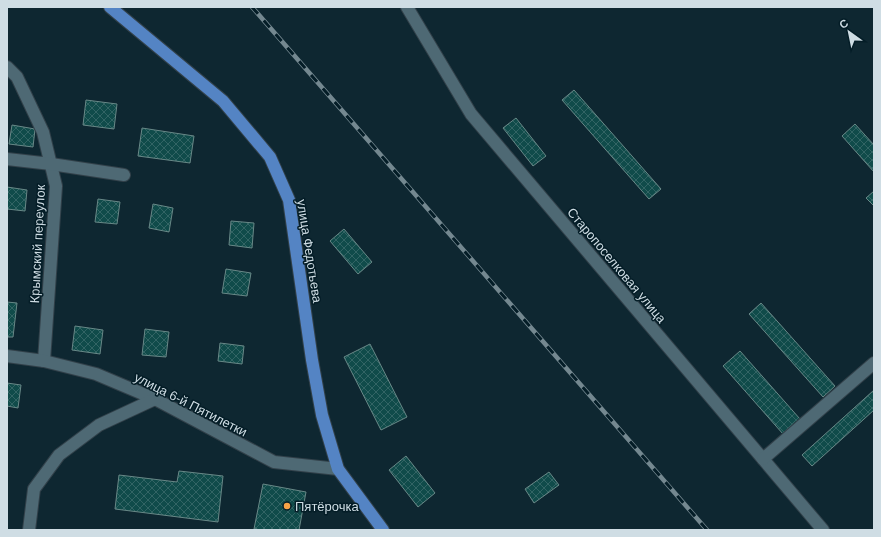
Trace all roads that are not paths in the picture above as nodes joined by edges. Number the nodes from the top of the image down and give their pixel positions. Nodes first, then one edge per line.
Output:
1 (110, 7) edge
2 (407, 7) edge
3 (7, 68) edge
4 (7, 159) edge
5 (51, 164) junction
6 (124, 175) dead end
7 (7, 356) edge
8 (44, 361) junction
9 (874, 363) edge
10 (155, 399) junction
11 (763, 459) junction
12 (338, 469) junction
13 (29, 530) edge
14 (383, 530) edge
15 (823, 530) edge

1 - 12 main road, улица Федотьева
2 - 11 street, Старопоселковая улица
3 - 5 street, Крымский переулок
4 - 5 street
5 - 6 street
5 - 8 street, Крымский переулок
7 - 8 street, улица 6-й Пятилетки
8 - 10 street, улица 6-й Пятилетки
9 - 11 street
10 - 12 street, улица 6-й Пятилетки
10 - 13 street
11 - 15 street, Старопоселковая улица
12 - 14 main road, улица Федотьева

